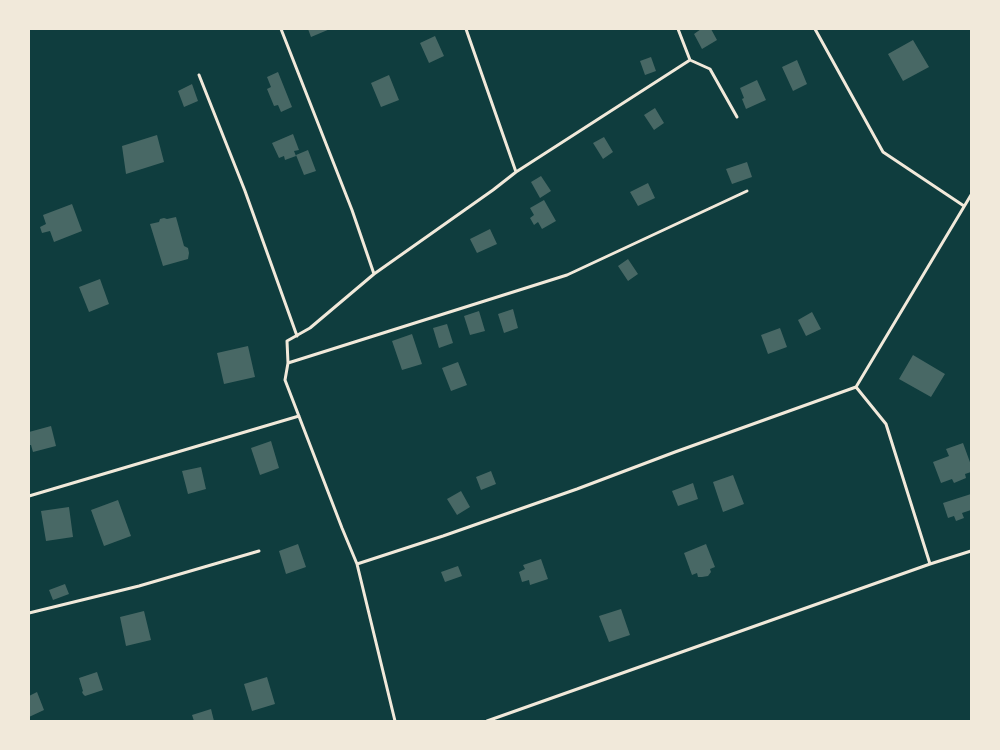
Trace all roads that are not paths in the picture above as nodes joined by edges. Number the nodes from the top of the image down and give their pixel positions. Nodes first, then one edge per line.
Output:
1 (281, 29) edge
2 (466, 29) edge
3 (678, 29) edge
4 (815, 29) edge
5 (690, 60) junction
6 (199, 75) dead end
7 (737, 117) dead end
8 (516, 172) junction
9 (748, 191) dead end
10 (971, 196) edge
11 (964, 206) junction
12 (374, 274) junction
13 (297, 336) junction
14 (288, 363) junction
15 (856, 386) junction
16 (299, 416) junction
17 (29, 496) edge
18 (259, 551) dead end
19 (971, 551) edge
20 (357, 564) junction
21 (930, 564) junction
22 (29, 613) edge
23 (395, 721) edge
24 (487, 721) edge

1 - 12 lane
2 - 8 lane
3 - 5 lane
4 - 11 lane
5 - 7 lane
5 - 8 lane
6 - 13 lane
8 - 12 lane
9 - 14 lane
10 - 11 lane
11 - 15 lane
12 - 13 lane
13 - 14 lane
14 - 16 lane
15 - 20 lane
15 - 21 lane
16 - 17 lane
16 - 20 lane
18 - 22 lane
19 - 21 lane
20 - 23 lane
21 - 24 lane

